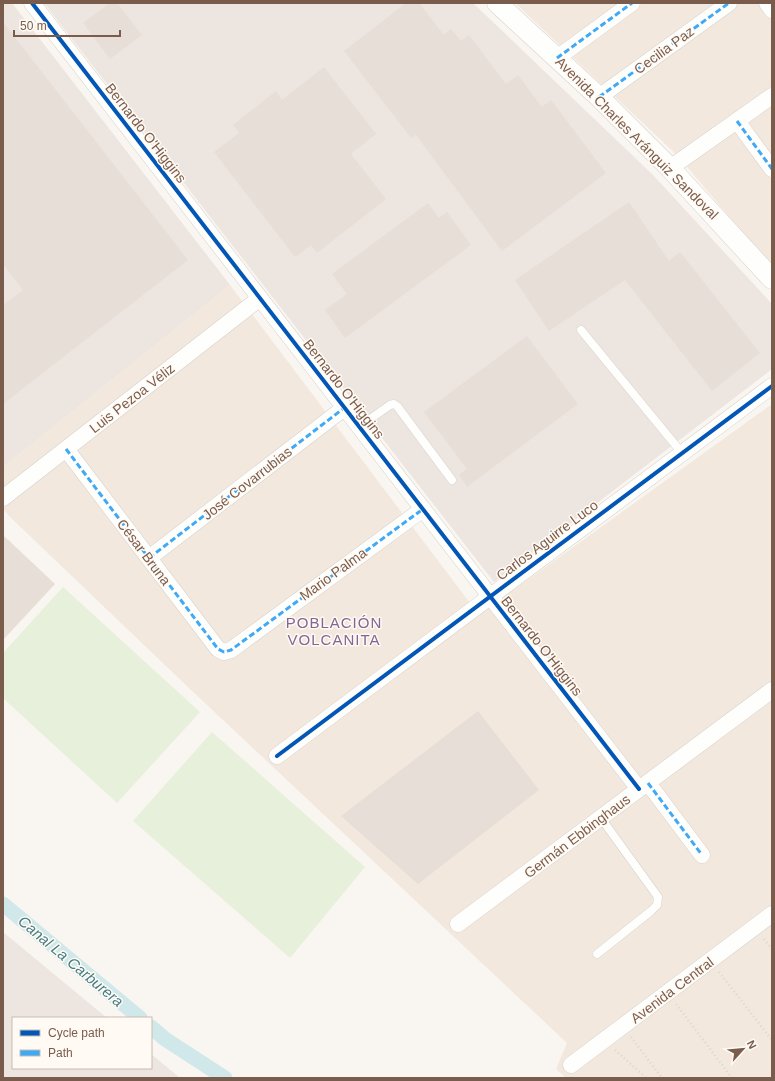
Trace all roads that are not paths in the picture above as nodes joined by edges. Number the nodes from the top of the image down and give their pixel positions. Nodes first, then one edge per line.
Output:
1 (32, 3) edge
2 (496, 3) edge
3 (632, 3) edge
4 (729, 3) edge
5 (767, 3) edge
6 (772, 10) edge
7 (557, 58) junction
8 (772, 96) edge
9 (599, 97) junction
10 (737, 121) junction
11 (670, 168) junction
12 (772, 170) edge
13 (772, 278) edge
14 (260, 298) junction
15 (581, 330) dead end
16 (772, 386) edge
17 (344, 408) junction
18 (360, 427) junction
19 (66, 449) junction
20 (682, 453) junction
21 (452, 480) dead end
22 (3, 498) edge
23 (423, 509) junction
24 (149, 558) junction
25 (490, 596) junction
26 (224, 652) joint
27 (772, 690) edge
28 (277, 756) dead end
29 (644, 786) junction
30 (601, 818) junction
31 (702, 855) dead end
32 (772, 914) edge
33 (458, 924) dead end
34 (596, 954) dead end
35 (571, 1065) dead end

1 - 14 street, Bernardo O'Higgins
2 - 7 street, Avenida Charles Aránguiz Sandoval
3 - 7 street
4 - 9 street, Cecilia Paz
5 - 6 street
7 - 9 street, Avenida Charles Aránguiz Sandoval
8 - 10 street
9 - 11 street, Avenida Charles Aránguiz Sandoval
10 - 11 street
10 - 12 street
11 - 13 street, Avenida Charles Aránguiz Sandoval
14 - 17 street, Bernardo O'Higgins
14 - 19 street, Luis Pezoa Véliz
15 - 20 lane
16 - 20 street, Carlos Aguirre Luco
17 - 18 street, Bernardo O'Higgins
17 - 24 street, José Covarrubias
18 - 21 lane
18 - 23 street, Bernardo O'Higgins
19 - 22 street, Luis Pezoa Véliz
19 - 24 street, César Bruna
20 - 25 street, Carlos Aguirre Luco
23 - 25 street, Bernardo O'Higgins
23 - 26 street, Mario Palma
24 - 26 street, César Bruna
25 - 28 street, Carlos Aguirre Luco
25 - 29 street, Bernardo O'Higgins
27 - 29 street, Germán Ebbinghaus
29 - 30 street, Germán Ebbinghaus
29 - 31 street, Bernardo O'Higgins
30 - 33 street, Germán Ebbinghaus
30 - 34 lane
32 - 35 street, Avenida Central

